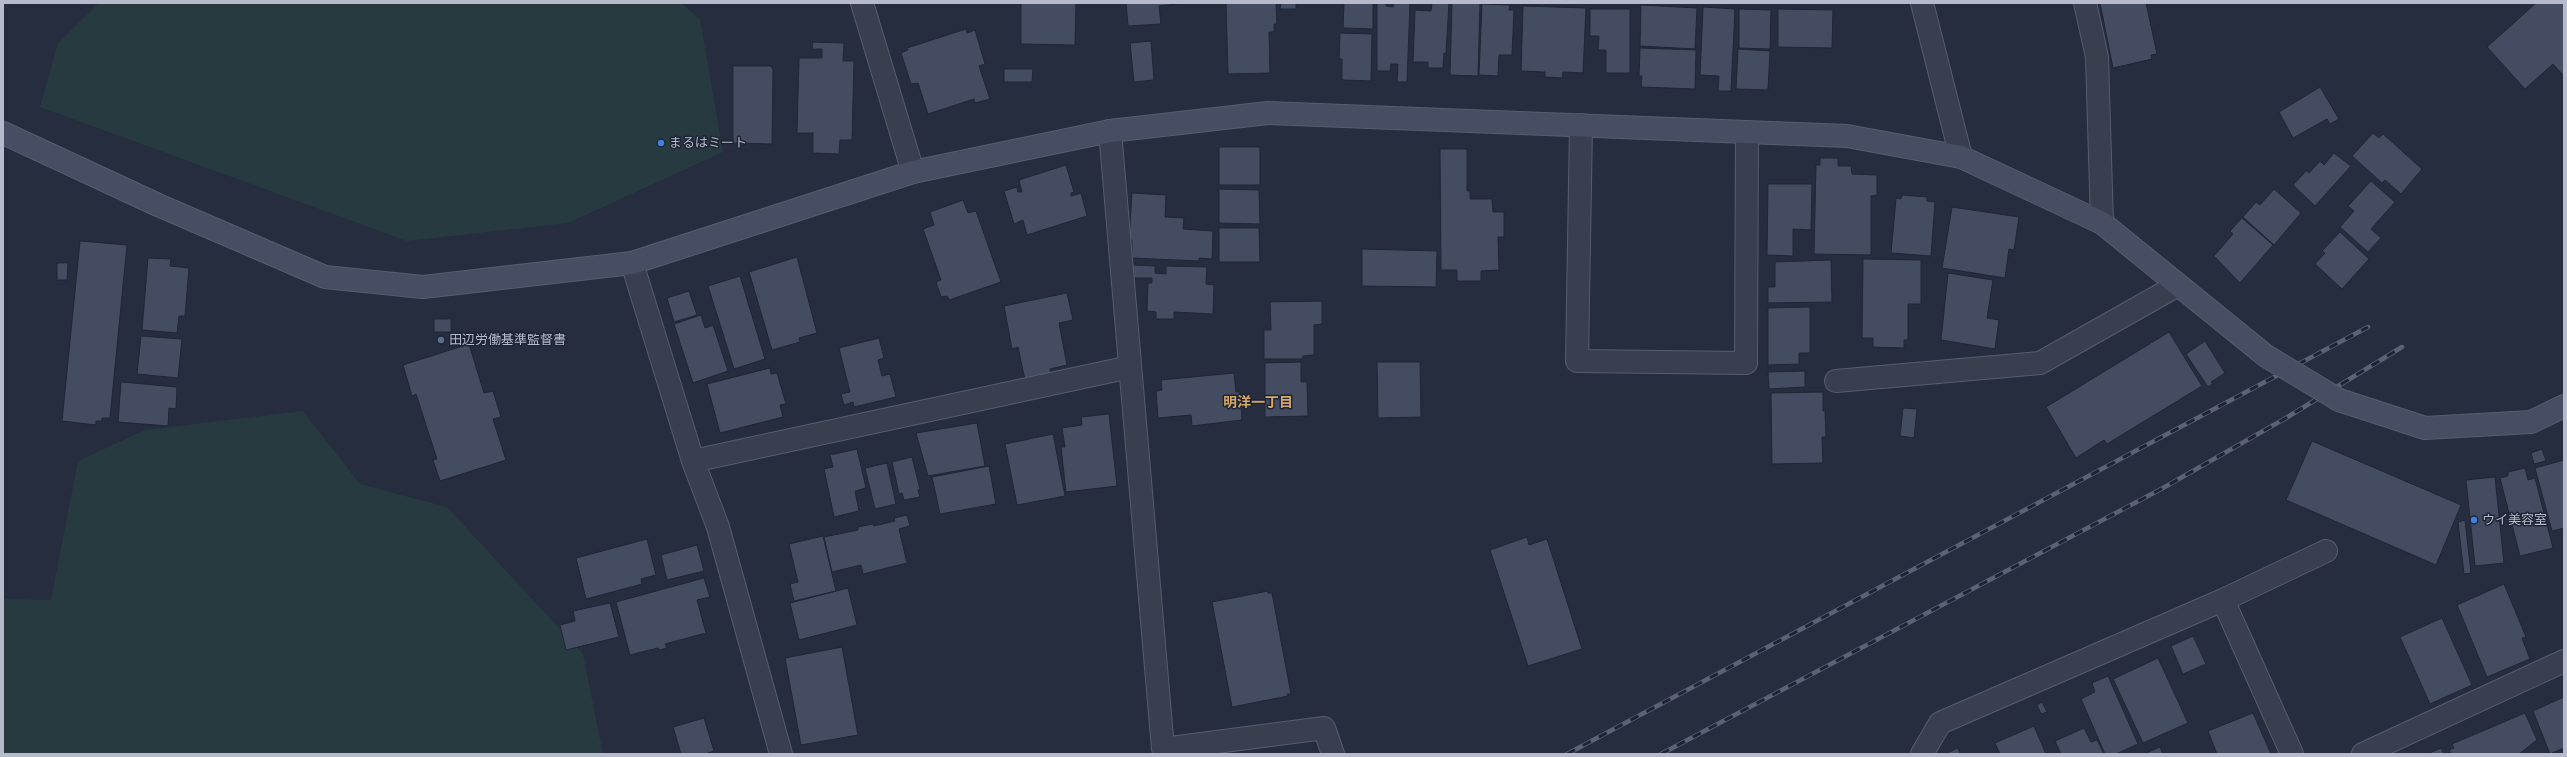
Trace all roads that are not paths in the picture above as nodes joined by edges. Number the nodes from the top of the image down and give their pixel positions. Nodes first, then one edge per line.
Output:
1 (862, 3) edge
2 (1922, 3) edge
3 (2085, 3) edge
4 (1581, 125) junction
5 (1110, 131) junction
6 (1747, 132) junction
7 (3, 133) edge
8 (1961, 157) junction
9 (913, 172) junction
10 (2102, 223) junction
11 (632, 263) junction
12 (2178, 285) junction
13 (1130, 367) junction
14 (1836, 381) dead end
15 (2564, 406) edge
16 (693, 461) junction
17 (2326, 551) dead end
18 (2223, 600) junction
19 (2564, 661) edge
20 (781, 754) edge
21 (1333, 754) edge
22 (1922, 754) edge
23 (2292, 754) edge
24 (2362, 754) edge

1 - 9 street
2 - 8 street
3 - 10 street
4 - 5 street
4 - 6 street
4 - 6 street
5 - 9 street
5 - 13 street
6 - 8 street
7 - 11 street
8 - 10 street
9 - 11 street
10 - 12 street
11 - 16 street
12 - 14 street
12 - 15 street, bridge
13 - 16 street
13 - 21 street
16 - 20 street
17 - 18 street
18 - 22 street
18 - 23 street
19 - 24 street

